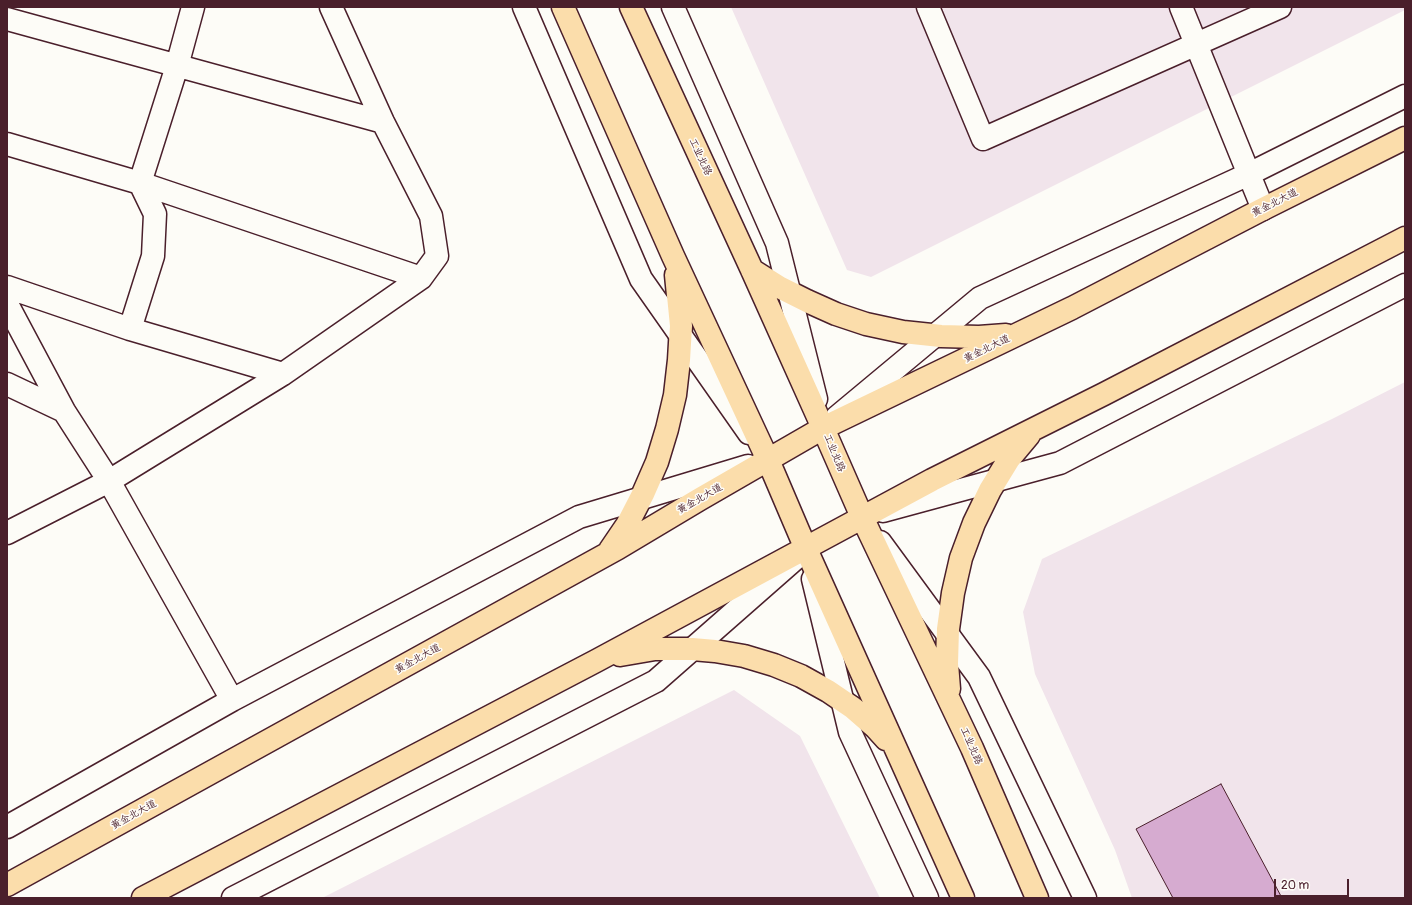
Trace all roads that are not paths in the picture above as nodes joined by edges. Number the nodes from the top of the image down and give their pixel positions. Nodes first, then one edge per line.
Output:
1 (193, 7) edge
2 (331, 7) edge
3 (524, 7) edge
4 (563, 7) edge
5 (631, 7) edge
6 (673, 7) edge
7 (928, 7) edge
8 (1181, 7) edge
9 (1280, 7) edge
10 (7, 19) edge
11 (1197, 44) junction
12 (177, 66) junction
13 (1405, 96) edge
14 (383, 122) junction
15 (1405, 138) edge
16 (7, 144) edge
17 (1249, 174) junction
18 (140, 183) junction
19 (1262, 209) junction
20 (1405, 238) edge
21 (673, 256) junction
22 (752, 270) junction
23 (422, 278) junction
24 (1405, 284) edge
25 (7, 287) edge
26 (790, 293) junction
27 (7, 304) edge
28 (130, 329) junction
29 (1017, 334) junction
30 (680, 335) junction
31 (934, 336) junction
32 (283, 374) junction
33 (7, 384) edge
34 (64, 411) junction
35 (824, 428) junction
36 (1033, 430) junction
37 (768, 460) junction
38 (996, 480) junction
39 (109, 481) junction
40 (641, 499) junction
41 (862, 517) junction
42 (7, 533) edge
43 (806, 549) junction
44 (608, 554) junction
45 (948, 635) junction
46 (692, 649) junction
47 (596, 661) junction
48 (232, 700) junction
49 (950, 700) junction
50 (842, 701) junction
51 (896, 750) junction
52 (7, 827) edge
53 (7, 885) edge
54 (143, 898) edge
55 (233, 898) edge
56 (927, 898) edge
57 (963, 898) edge
58 (1037, 898) edge
59 (1085, 898) edge

1 - 12 street
2 - 14 street
3 - 30 street
4 - 21 main road
5 - 22 main road, 工业北路
6 - 26 street
7 - 11 street
8 - 11 street
9 - 11 street
10 - 12 street
11 - 17 street
12 - 14 street
12 - 18 street
13 - 17 street
14 - 23 street
15 - 19 main road, 黄金北大道
16 - 18 street
17 - 19 street
17 - 31 street
18 - 23 street
18 - 28 street
19 - 29 main road, 黄金北大道
20 - 36 main road
21 - 30 main road
21 - 37 main road
22 - 26 main road
22 - 35 main road, 工业北路
23 - 32 street
24 - 38 street
25 - 28 street
26 - 31 main road
26 - 35 street
27 - 34 street
28 - 32 street
29 - 31 main road
29 - 35 main road, 黄金北大道
30 - 37 street
30 - 40 main road
31 - 35 street
32 - 39 street
33 - 34 street
34 - 39 street
35 - 37 main road, 黄金北大道
35 - 41 main road, 工业北路
36 - 38 main road
36 - 41 main road
37 - 40 street
37 - 43 main road
37 - 44 main road, 黄金北大道
38 - 41 street
38 - 45 main road
39 - 42 street
39 - 48 street
40 - 44 main road
40 - 48 street
41 - 43 main road
41 - 45 street
41 - 49 main road, 工业北路
43 - 46 street
43 - 47 main road
43 - 50 street
43 - 51 main road
44 - 53 main road, 黄金北大道
45 - 49 main road
45 - 59 street
46 - 47 main road
46 - 50 main road
46 - 55 street
47 - 54 main road
48 - 52 street
49 - 58 main road, 工业北路
50 - 51 main road
50 - 56 street
51 - 57 main road

